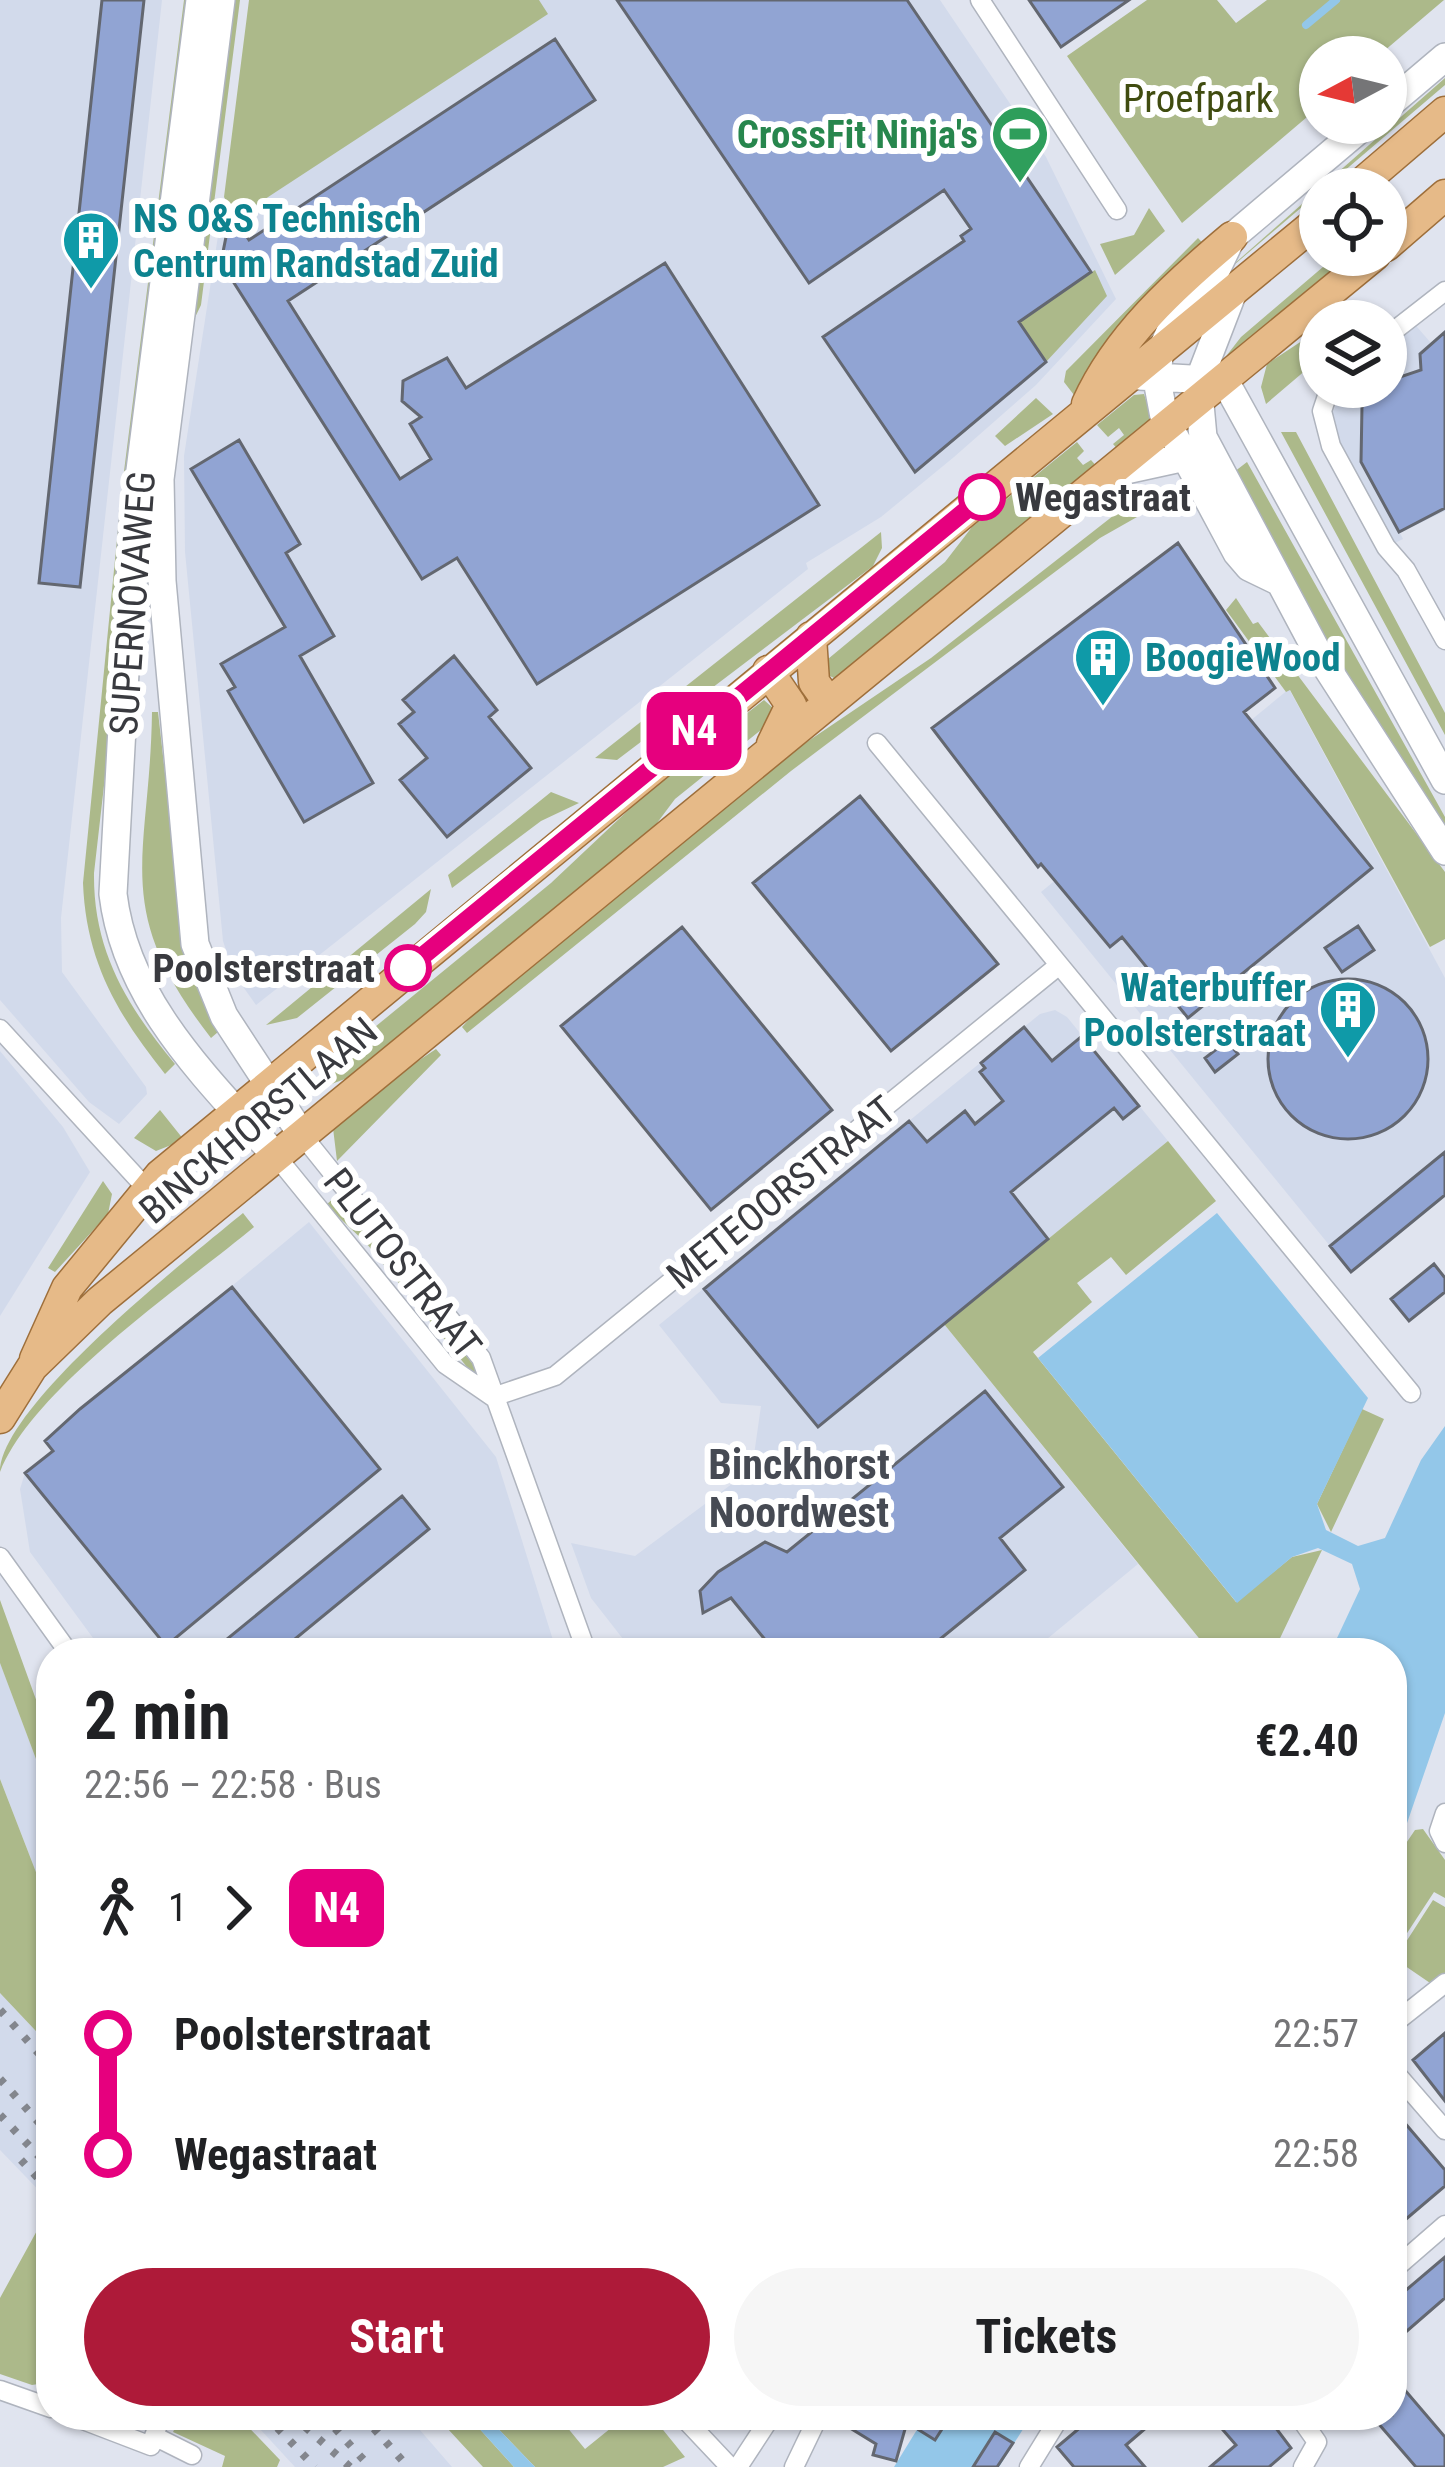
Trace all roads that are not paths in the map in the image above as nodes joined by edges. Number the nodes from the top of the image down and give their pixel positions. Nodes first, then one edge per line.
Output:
1 (200, 0) edge
2 (221, 0) edge
3 (980, 0) edge
4 (1445, 57) edge
5 (1407, 89) edge
6 (1445, 112) edge
7 (1342, 144) edge
8 (1380, 168) edge
9 (1445, 195) edge
10 (1117, 210) dead end
11 (1430, 216) edge
12 (1232, 237) junction
13 (1299, 237) edge
14 (1348, 276) edge
15 (1445, 291) edge
16 (1233, 292) junction
17 (1407, 323) edge
18 (1149, 368) junction
19 (1206, 388) junction
20 (1323, 408) edge
21 (1082, 416) junction
22 (1168, 428) junction
23 (1197, 454) junction
24 (1112, 473) junction
25 (811, 637) junction
26 (1445, 640) edge
27 (768, 671) junction
28 (829, 703) junction
29 (877, 743) dead end
30 (766, 755) junction
31 (1445, 780) edge
32 (1445, 851) edge
33 (1058, 966) junction
34 (0, 1029) edge
35 (269, 1084) junction
36 (236, 1112) junction
37 (302, 1135) junction
38 (276, 1156) junction
39 (147, 1189) junction
40 (32, 1366) junction
41 (1411, 1393) dead end
42 (493, 1397) junction
43 (0, 1418) edge
44 (0, 1557) edge
45 (58, 1638) edge
46 (581, 1638) edge
47 (1445, 1814) edge
48 (1445, 1844) edge
49 (1445, 1983) edge
50 (1407, 2014) edge
51 (1407, 2086) edge
52 (1445, 2130) edge
53 (1445, 2225) edge
54 (1407, 2258) edge
55 (0, 2390) edge
56 (36, 2403) edge
57 (110, 2430) edge
58 (156, 2430) edge
59 (696, 2430) edge
60 (761, 2430) edge
61 (812, 2430) edge
62 (1052, 2430) edge
63 (1309, 2430) edge
64 (154, 2436) junction
65 (192, 2455) dead end
66 (734, 2467) edge
67 (794, 2467) edge
68 (1029, 2467) edge
69 (1303, 2467) edge

1 - 36 main road, SUPERNOVAWEG
2 - 35 main road, SUPERNOVAWEG
3 - 10 street
4 - 5 main road
6 - 8 main road
7 - 12 main road
9 - 11 main road
12 - 18 main road
12 - 21 main road
13 - 16 main road, BINCKHORSTLAAN
14 - 19 main road, BINCKHORSTLAAN
15 - 17 street
16 - 18 main road, BINCKHORSTLAAN
16 - 19 main road
18 - 19 main road
18 - 21 main road, BINCKHORSTLAAN
18 - 22 main road
19 - 22 main road, BINCKHORSTLAAN
19 - 23 main road
19 - 31 main road
20 - 26 street
21 - 25 main road, BINCKHORSTLAAN
22 - 23 main road
22 - 24 main road, BINCKHORSTLAAN
23 - 24 main road
23 - 32 main road
24 - 28 main road, BINCKHORSTLAAN
25 - 27 main road, BINCKHORSTLAAN
25 - 28 main road
27 - 30 main road
27 - 35 main road, BINCKHORSTLAAN
28 - 30 main road, BINCKHORSTLAAN
29 - 33 street
30 - 37 main road, BINCKHORSTLAAN
33 - 41 street
33 - 42 street, METEOORSTRAAT
34 - 39 street, BINCKHORSTLAAN
35 - 36 main road, BINCKHORSTLAAN
35 - 37 main road, SUPERNOVAWEG
36 - 38 main road, SUPERNOVAWEG
36 - 39 main road, BINCKHORSTLAAN
37 - 38 main road, BINCKHORSTLAAN
37 - 42 street, PLUTOSTRAAT
38 - 40 main road, BINCKHORSTLAAN
38 - 42 street, PLUTOSTRAAT
39 - 40 main road, BINCKHORSTLAAN
40 - 43 main road, BINCKHORSTLAAN
42 - 46 street, PLUTOSTRAAT
44 - 45 street
47 - 48 street
49 - 50 street
51 - 52 street
53 - 54 street
55 - 56 street
57 - 64 street
58 - 64 street
59 - 66 street
60 - 66 street
61 - 67 street
62 - 68 street
63 - 69 street
64 - 65 street

